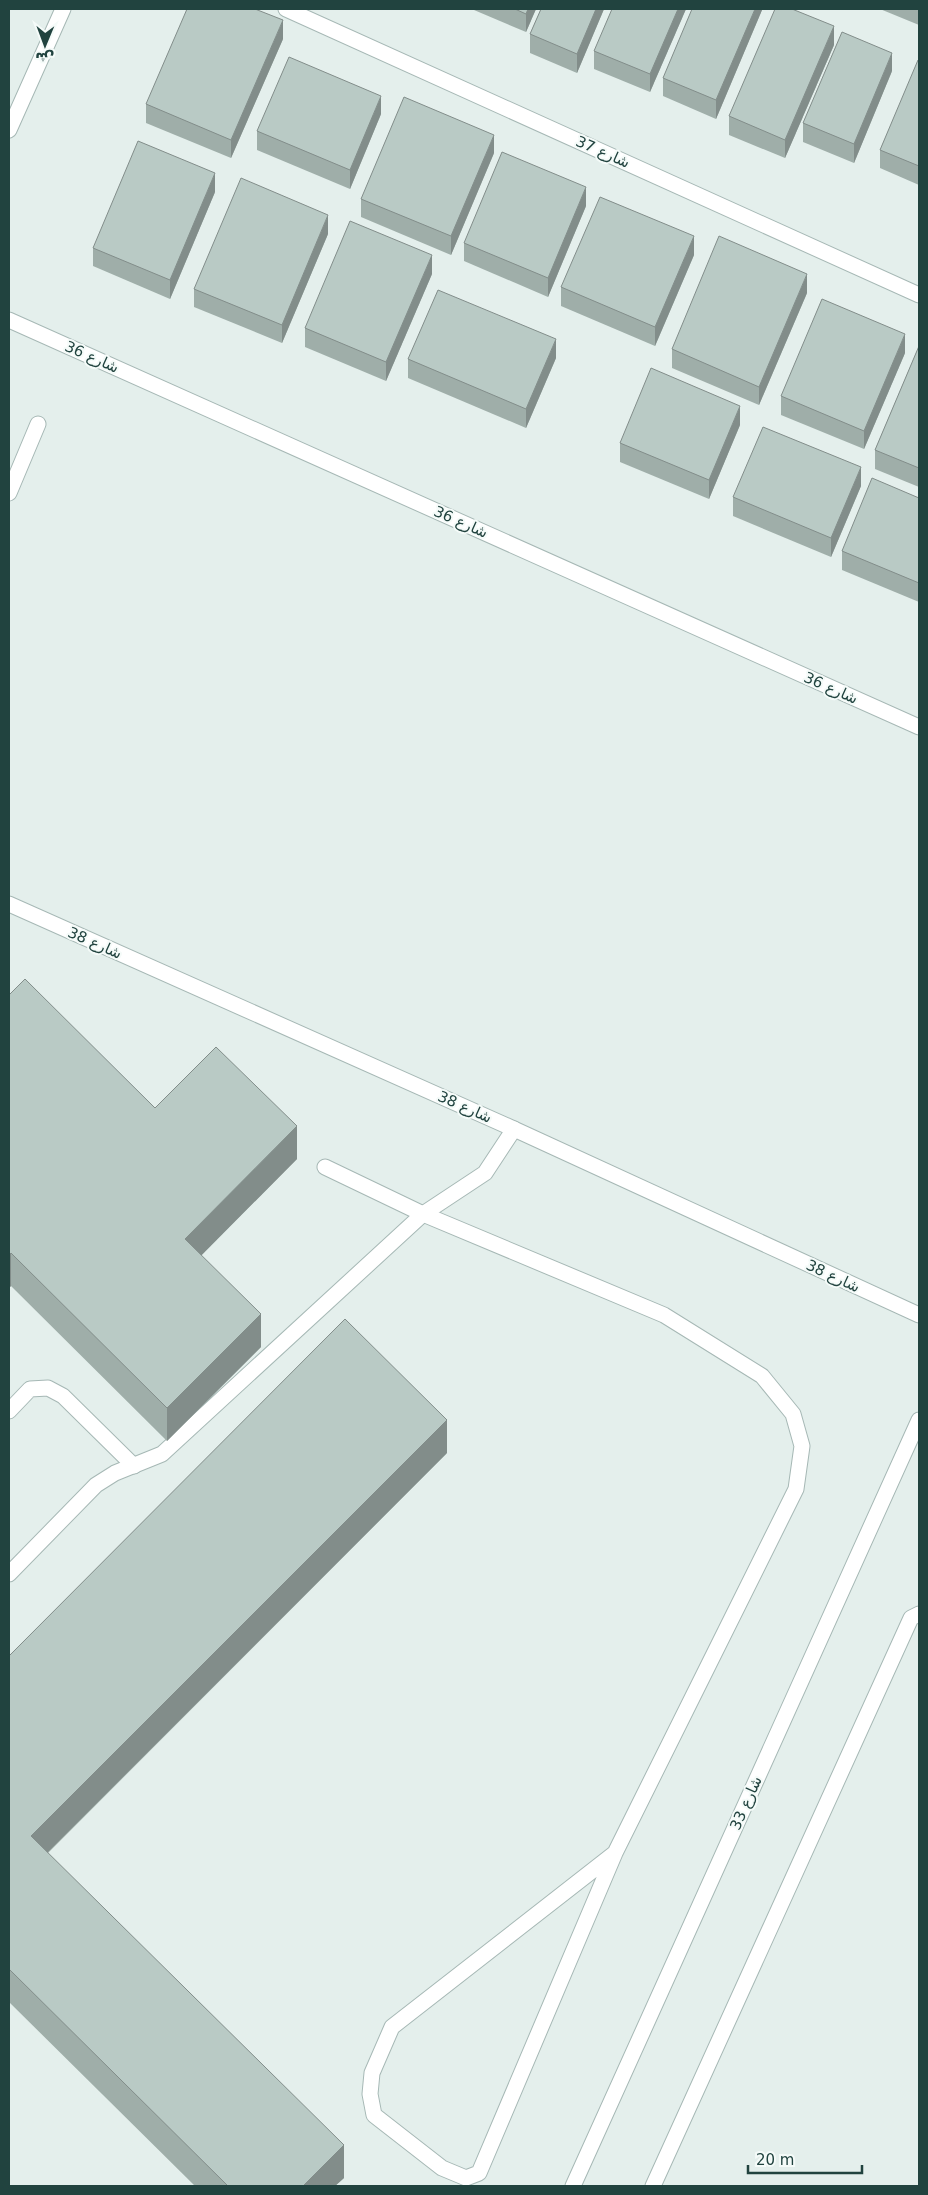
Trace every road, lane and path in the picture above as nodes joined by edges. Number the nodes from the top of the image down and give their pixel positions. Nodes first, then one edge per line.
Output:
1 (63, 9) edge
2 (286, 9) edge
3 (9, 130) edge
4 (919, 295) edge
5 (9, 320) edge
6 (38, 424) dead end
7 (9, 493) edge
8 (918, 722) edge
9 (9, 904) edge
10 (514, 1129) junction
11 (325, 1167) dead end
12 (424, 1214) junction
13 (919, 1315) edge
14 (9, 1411) edge
15 (919, 1420) edge
16 (134, 1466) junction
17 (9, 1574) edge
18 (919, 1614) edge
19 (615, 1853) junction
20 (572, 2186) edge
21 (653, 2186) edge

1 - 3 street
2 - 4 street, شارع 37
5 - 8 street, شارع 36
6 - 7 street
9 - 10 street, شارع 38
10 - 12 street
10 - 13 street, شارع 38
11 - 12 street
12 - 16 street
12 - 19 street
14 - 16 street
15 - 20 street, شارع 33
16 - 17 street
18 - 21 street
19 - 19 street

